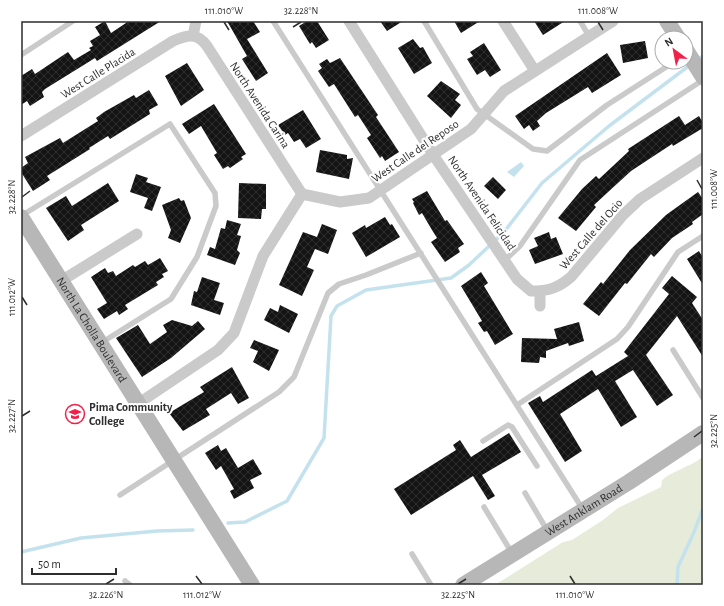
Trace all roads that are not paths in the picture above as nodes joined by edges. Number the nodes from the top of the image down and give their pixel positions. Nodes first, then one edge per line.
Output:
1 (73, 21) edge
2 (196, 21) edge
3 (273, 21) edge
4 (350, 21) edge
5 (424, 21) edge
6 (503, 21) edge
7 (580, 21) edge
8 (613, 21) edge
9 (667, 21) edge
10 (673, 30) edge
11 (192, 35) junction
12 (589, 36) junction
13 (21, 55) edge
14 (694, 63) edge
15 (662, 70) edge
16 (535, 71) junction
17 (703, 77) edge
18 (703, 80) edge
19 (484, 114) junction
20 (21, 136) edge
21 (434, 156) junction
22 (703, 158) edge
23 (382, 191) junction
24 (302, 194) junction
25 (21, 217) edge
26 (137, 234) dead end
27 (703, 236) edge
28 (421, 253) junction
29 (505, 260) junction
30 (61, 281) junction
31 (537, 291) junction
32 (540, 306) dead end
33 (100, 343) junction
34 (673, 350) dead end
35 (703, 398) edge
36 (139, 403) junction
37 (517, 405) junction
38 (703, 433) edge
39 (483, 442) dead end
40 (174, 460) junction
41 (537, 466) dead end
42 (525, 493) dead end
43 (120, 495) dead end
44 (484, 507) dead end
45 (584, 510) junction
46 (548, 532) junction
47 (412, 554) dead end
48 (513, 554) junction
49 (125, 581) dead end
50 (130, 585) edge
51 (252, 585) edge
52 (431, 585) edge
53 (463, 585) edge

1 - 13 lane
2 - 11 street
3 - 23 lane
4 - 21 street, North Avenida Felicidad
5 - 19 lane
6 - 16 street
7 - 12 lane
8 - 12 street, West Calle del Reposo
9 - 10 street
11 - 20 street, West Calle Placida
11 - 24 street, North Avenida Carina
12 - 16 street, West Calle del Reposo
14 - 17 street
15 - 19 lane
16 - 19 street, West Calle del Reposo
18 - 29 lane
19 - 21 street, West Calle del Reposo
21 - 23 street, West Calle del Reposo
21 - 29 street, North Avenida Felicidad
22 - 31 street, West Calle del Ocio
23 - 24 street, West Calle del Reposo
23 - 28 lane
24 - 36 street
25 - 30 street, North La Cholla Boulevard
25 - 33 lane
26 - 30 street
27 - 37 lane
28 - 37 lane
28 - 40 lane
29 - 31 street, North Avenida Felicidad
30 - 33 street, North La Cholla Boulevard
31 - 32 street
33 - 36 street, North La Cholla Boulevard
34 - 35 lane
36 - 40 street, North La Cholla Boulevard
37 - 45 lane
38 - 45 street, West Anklam Road
39 - 41 lane
40 - 43 lane
40 - 51 street, North La Cholla Boulevard
42 - 46 lane
44 - 48 lane
45 - 46 street, West Anklam Road
46 - 48 street, West Anklam Road
47 - 52 lane
48 - 53 street, West Anklam Road
49 - 50 lane

